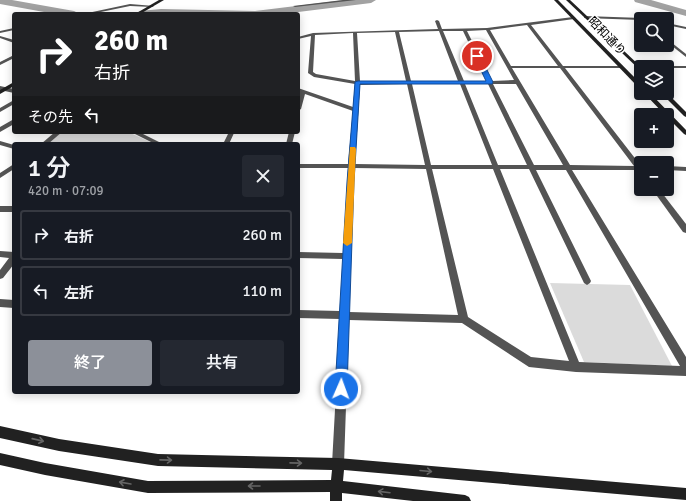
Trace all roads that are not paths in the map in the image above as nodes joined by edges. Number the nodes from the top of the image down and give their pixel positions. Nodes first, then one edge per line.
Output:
1 (162, 0) edge
2 (354, 0) edge
3 (556, 0) edge
4 (568, 0) edge
5 (327, 1) edge
6 (152, 6) junction
7 (295, 6) dead end
8 (92, 12) edge
9 (141, 12) edge
10 (585, 17) junction
11 (574, 18) junction
12 (634, 19) edge
13 (437, 21) dead end
14 (528, 23) junction
15 (674, 25) edge
16 (686, 28) edge
17 (12, 29) edge
18 (441, 29) junction
19 (464, 29) junction
20 (487, 29) junction
21 (397, 31) junction
22 (0, 32) edge
23 (355, 32) junction
24 (313, 34) junction
25 (0, 37) edge
26 (12, 37) edge
27 (300, 37) edge
28 (12, 41) edge
29 (674, 46) edge
30 (686, 56) edge
31 (12, 57) edge
32 (634, 62) edge
33 (0, 64) edge
34 (509, 67) junction
35 (562, 67) junction
36 (621, 67) junction
37 (674, 67) edge
38 (686, 67) edge
39 (634, 80) edge
40 (358, 82) junction
41 (461, 82) junction
42 (490, 82) junction
43 (518, 82) junction
44 (410, 83) junction
45 (3, 89) edge
46 (301, 91) edge
47 (0, 92) edge
48 (654, 100) edge
49 (671, 100) edge
50 (12, 103) edge
51 (0, 110) edge
52 (354, 110) junction
53 (686, 115) edge
54 (12, 122) edge
55 (0, 130) edge
56 (686, 133) edge
57 (56, 134) edge
58 (138, 134) edge
59 (46, 142) edge
60 (156, 142) edge
61 (0, 144) edge
62 (12, 147) edge
63 (634, 161) edge
64 (300, 166) edge
65 (12, 167) edge
66 (351, 167) junction
67 (429, 167) junction
68 (497, 167) junction
69 (532, 168) junction
70 (568, 168) junction
71 (674, 168) edge
72 (634, 169) edge
73 (686, 169) edge
74 (0, 176) edge
75 (660, 196) edge
76 (0, 209) edge
77 (12, 209) edge
78 (686, 230) edge
79 (0, 254) edge
80 (12, 255) edge
81 (300, 255) edge
82 (347, 256) junction
83 (12, 261) edge
84 (0, 276) edge
85 (587, 281) dead end
86 (0, 303) edge
87 (12, 304) edge
88 (300, 314) edge
89 (344, 315) junction
90 (464, 319) junction
91 (686, 366) edge
92 (576, 367) junction
93 (686, 371) edge
94 (0, 432) edge
95 (0, 459) edge
96 (338, 464) junction
97 (337, 486) junction
98 (686, 494) edge
99 (336, 501) edge
100 (465, 501) edge

1 - 6 street
2 - 5 street
3 - 11 street, 昭和通り
4 - 10 street, 昭和通り
5 - 7 street
6 - 8 street
6 - 9 street
10 - 12 street
10 - 32 street, 昭和通り
11 - 14 street
11 - 36 street, 昭和通り
13 - 18 street
14 - 20 street
14 - 35 street
15 - 16 street
17 - 22 street
18 - 19 street
18 - 21 street
18 - 41 street
19 - 20 street
19 - 42 street
20 - 34 street
21 - 23 street
21 - 44 street
23 - 24 street
23 - 40 street
24 - 27 street
24 - 40 street
25 - 26 street
25 - 28 street
29 - 30 street
31 - 33 street
34 - 35 street
34 - 43 street
35 - 36 street
35 - 63 street
36 - 39 street, 昭和通り
37 - 38 street
40 - 44 street
40 - 52 street
41 - 42 street
41 - 44 street
41 - 68 street
42 - 43 street
42 - 69 street
43 - 70 street
44 - 67 street
45 - 47 street
46 - 52 street
48 - 56 street
49 - 53 street
50 - 51 street
52 - 66 street
54 - 55 street
57 - 59 street
58 - 60 street
61 - 62 street
64 - 66 street
65 - 74 street
66 - 67 street
66 - 82 street
67 - 68 street
67 - 90 street
68 - 69 street
68 - 92 street
69 - 70 street
69 - 85 street
70 - 72 street
70 - 91 street
71 - 73 street
75 - 78 street
76 - 77 street
79 - 80 street
81 - 82 street
82 - 89 street
83 - 84 street
86 - 87 street
88 - 89 street
89 - 90 street
89 - 96 street
90 - 92 street
92 - 93 street
94 -> 96 street
97 -> 95 street
96 - 97 street
96 -> 98 street
97 - 99 street
100 -> 97 street

